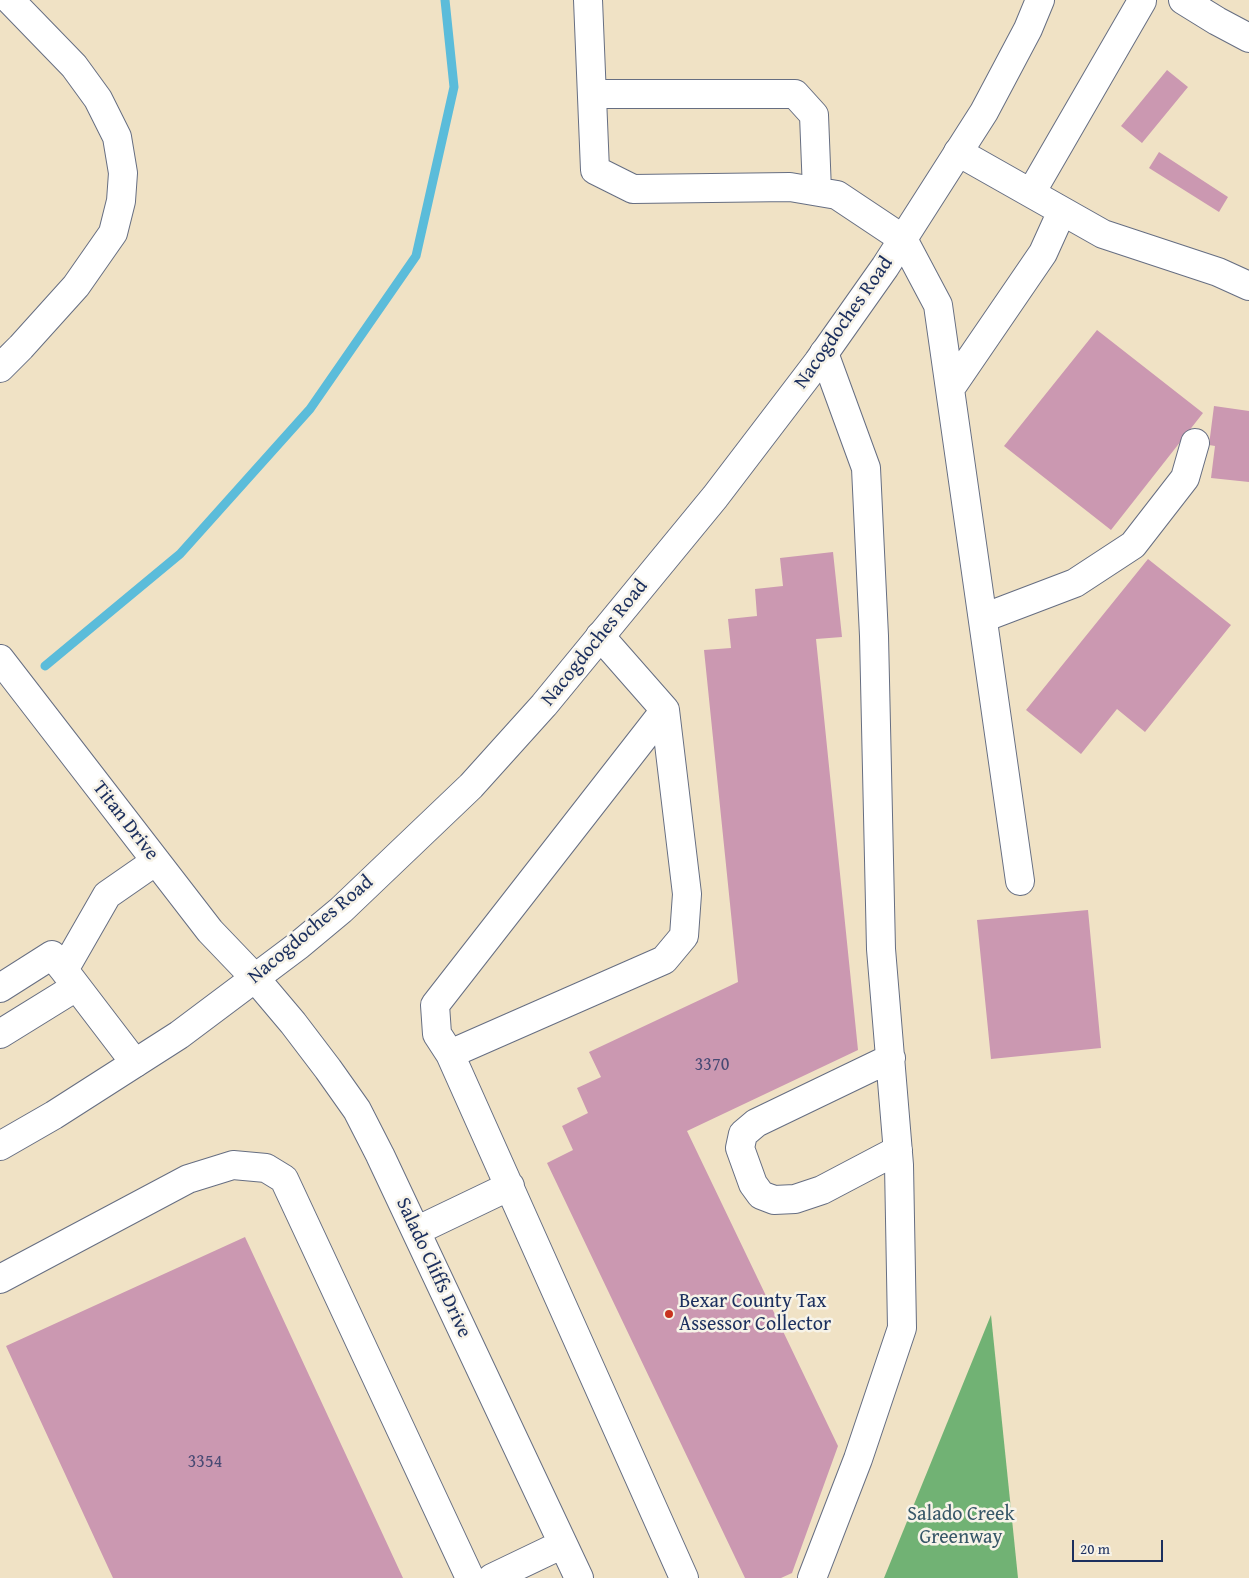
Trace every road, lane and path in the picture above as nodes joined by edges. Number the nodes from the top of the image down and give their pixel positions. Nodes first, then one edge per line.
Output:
1 (10, 0) edge
2 (588, 0) edge
3 (1040, 0) edge
4 (1144, 0) edge
5 (1182, 0) edge
6 (1249, 38) edge
7 (592, 94) junction
8 (958, 152) junction
9 (817, 191) junction
10 (1031, 193) junction
11 (1062, 211) junction
12 (903, 239) junction
13 (1249, 286) edge
14 (824, 353) junction
15 (0, 368) edge
16 (950, 389) junction
17 (1195, 443) dead end
18 (983, 618) junction
19 (600, 636) junction
20 (0, 659) edge
21 (665, 710) junction
22 (156, 861) junction
23 (1020, 880) dead end
24 (255, 978) junction
25 (70, 979) junction
26 (0, 988) edge
27 (0, 1034) edge
28 (450, 1054) junction
29 (890, 1058) junction
30 (135, 1063) junction
31 (0, 1146) edge
32 (898, 1150) junction
33 (510, 1186) junction
34 (416, 1232) junction
35 (0, 1279) edge
36 (563, 1544) junction
37 (470, 1578) edge
38 (492, 1578) edge
39 (579, 1578) edge
40 (684, 1578) edge
41 (812, 1578) edge

1 - 15 main road
2 - 7 main road
3 - 8 main road, Nacogdoches Road
4 - 10 main road
5 - 6 main road
7 - 9 main road
7 - 9 main road
8 - 10 main road
8 - 12 main road, Nacogdoches Road
9 - 12 main road
10 - 11 main road
11 - 13 main road
11 - 16 main road
12 - 14 main road, Nacogdoches Road
12 - 16 main road
14 - 19 main road, Nacogdoches Road
14 - 29 main road
16 - 18 main road
17 - 18 main road
18 - 23 main road
19 - 21 main road
19 - 24 main road, Nacogdoches Road
20 - 22 main road, Titan Drive
21 - 28 main road
21 - 28 main road
22 - 24 main road, Titan Drive
22 - 25 main road
24 - 30 main road, Nacogdoches Road
24 - 34 main road, Salado Cliffs Drive
25 - 26 main road
25 - 27 main road
25 - 30 main road
28 - 33 main road
29 - 32 main road
29 - 32 main road
30 - 31 main road, Nacogdoches Road
32 - 41 main road
33 - 34 main road
33 - 40 main road
34 - 36 main road, Salado Cliffs Drive
35 - 37 main road
36 - 38 main road
36 - 39 main road, Salado Cliffs Drive

